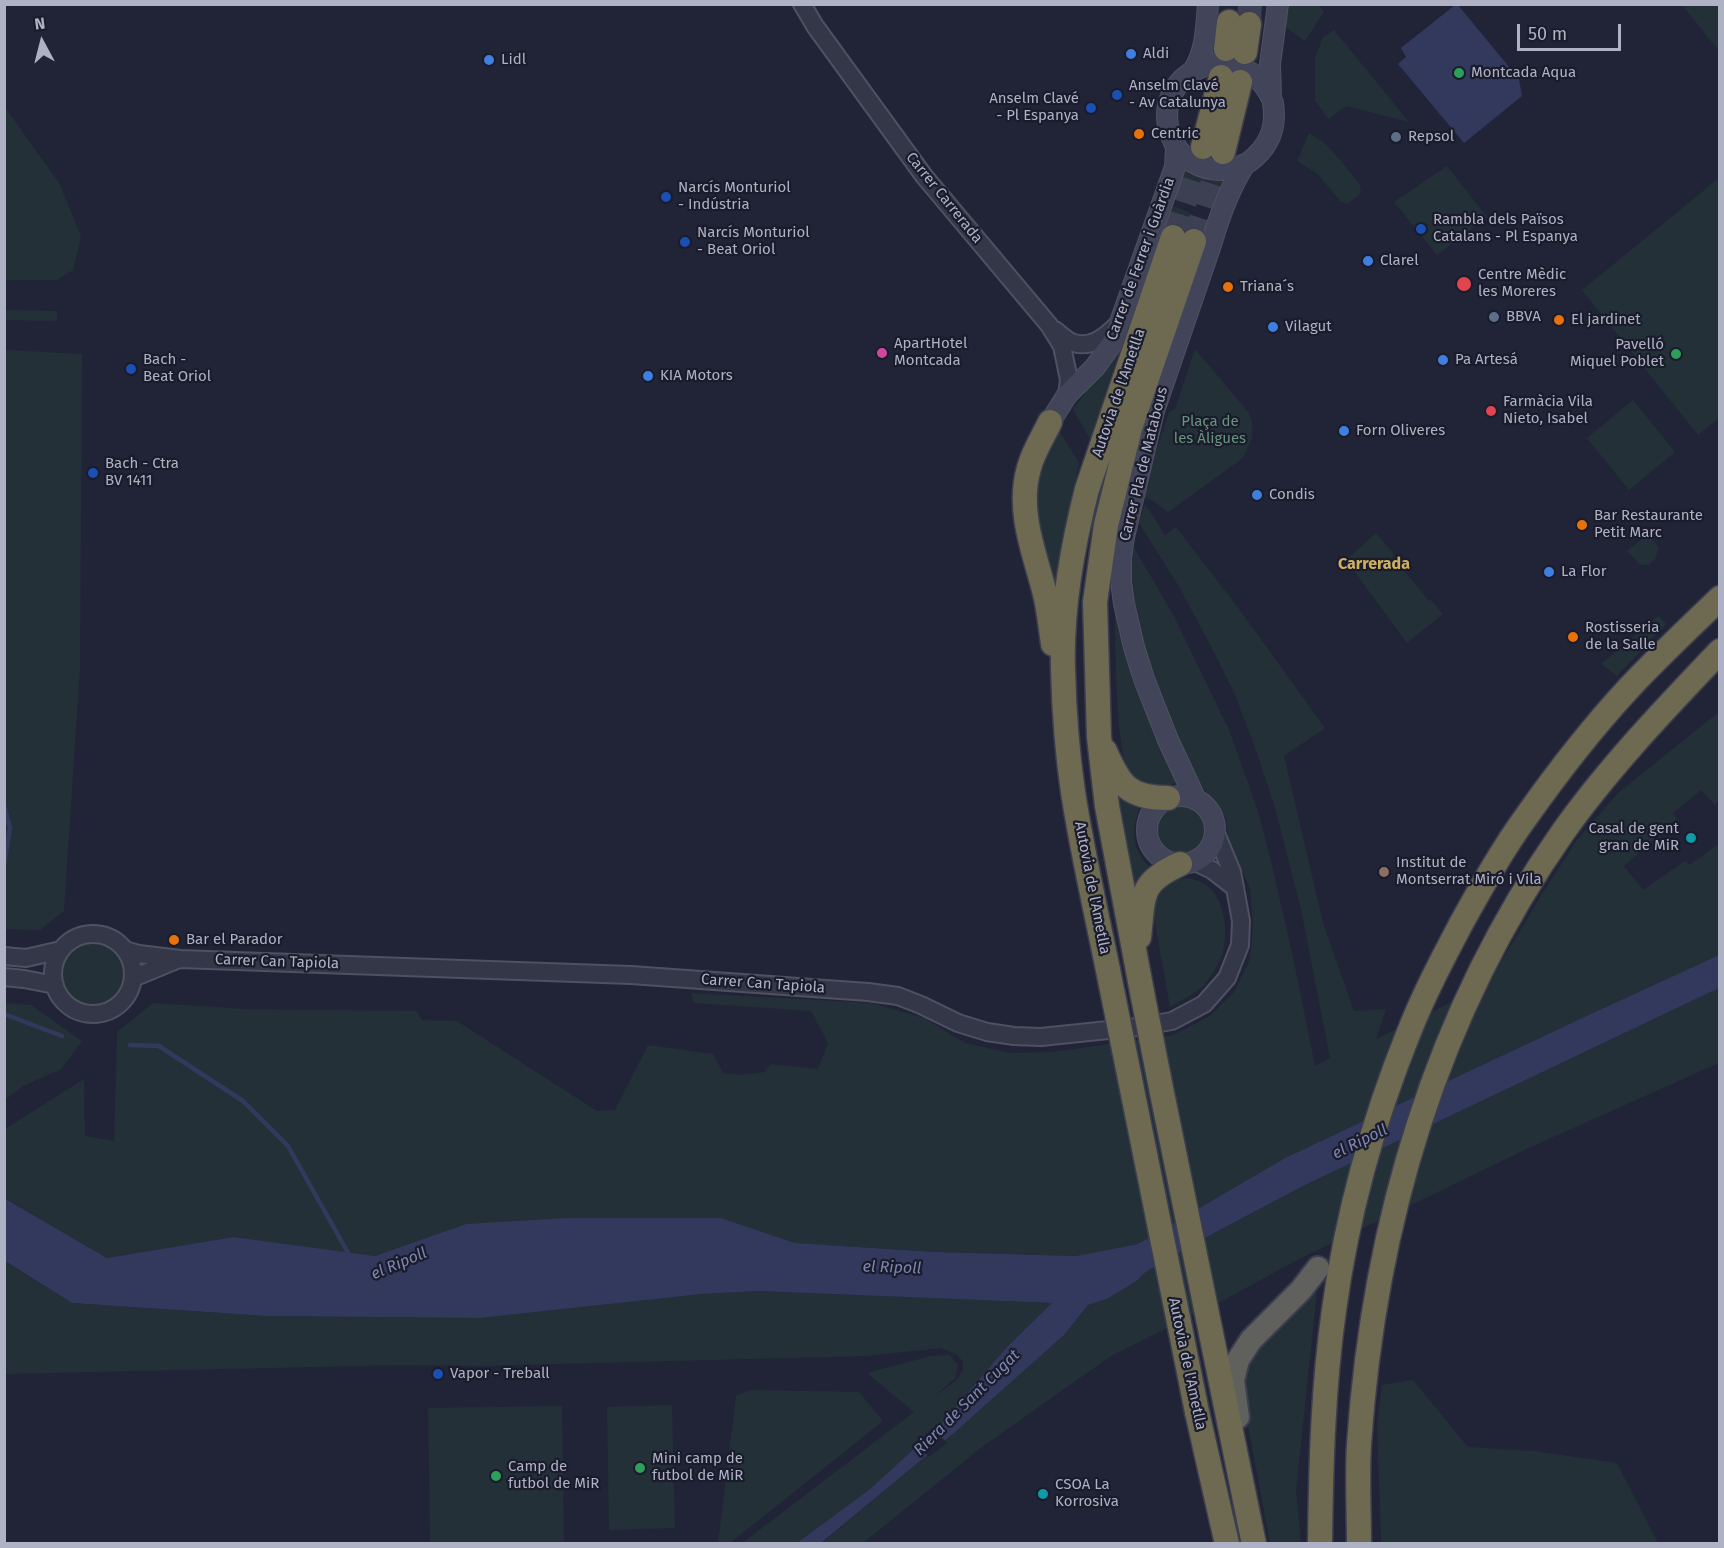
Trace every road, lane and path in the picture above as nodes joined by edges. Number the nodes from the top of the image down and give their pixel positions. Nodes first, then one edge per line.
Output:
1 (802, 4) edge
2 (1208, 4) edge
3 (1278, 4) edge
4 (1239, 23) tunnel mouth
5 (1236, 51) dead end
6 (1193, 71) junction
7 (1231, 80) dead end
8 (1272, 100) junction
9 (1176, 148) junction
10 (1213, 149) tunnel mouth
11 (1247, 163) junction
12 (1120, 322) junction
13 (1049, 325) junction
14 (1067, 396) junction
15 (1050, 422) joint
16 (1719, 598) edge
17 (1719, 651) edge
18 (1064, 684) junction
19 (1099, 737) junction
20 (1168, 798) junction
21 (1196, 800) junction
22 (1215, 831) junction
23 (1186, 863) junction
24 (1235, 888) junction
25 (61, 950) junction
26 (125, 950) junction
27 (4, 956) edge
28 (180, 959) junction
29 (1136, 963) junction
30 (4, 977) edge
31 (133, 978) junction
32 (55, 986) junction
33 (1318, 1268) dead end
34 (1227, 1544) edge
35 (1254, 1544) edge
36 (1320, 1544) edge
37 (1359, 1544) edge

1 - 13 street, Carrer Carrerada
2 - 6 main road
3 - 8 main road
4 - 5 highway
6 - 8 main road
6 - 9 main road
7 - 10 highway
8 - 11 main road
9 - 11 main road
9 - 12 main road, Carrer de Ferrer i Guàrdia
11 - 21 main road, Carrer Pla de Matabous
12 - 13 street
12 - 14 main road, Carrer de Ferrer i Guàrdia
13 - 14 street, Carrer Carrerada
14 - 15 main road, Carrer de Ferrer i Guàrdia
15 - 18 highway
16 - 36 highway
17 - 37 highway
18 - 19 highway, Autovia de l'Ametlla
18 - 34 highway, Autovia de l'Ametlla, bridge
19 - 20 highway
19 - 29 highway, Autovia de l'Ametlla
20 - 21 main road
20 - 23 main road
21 - 22 main road
22 - 23 main road
22 - 24 street, Carrer Can Tapiola
23 - 24 street
23 - 29 highway
24 - 28 street, Carrer Can Tapiola
25 - 26 street
25 - 27 street
25 - 32 street
26 - 28 street, Carrer Can Tapiola
26 - 31 street
28 - 31 street, Carrer Can Tapiola
29 - 35 highway, Autovia de l'Ametlla, bridge
30 - 32 street
31 - 32 street
33 - 35 highway

